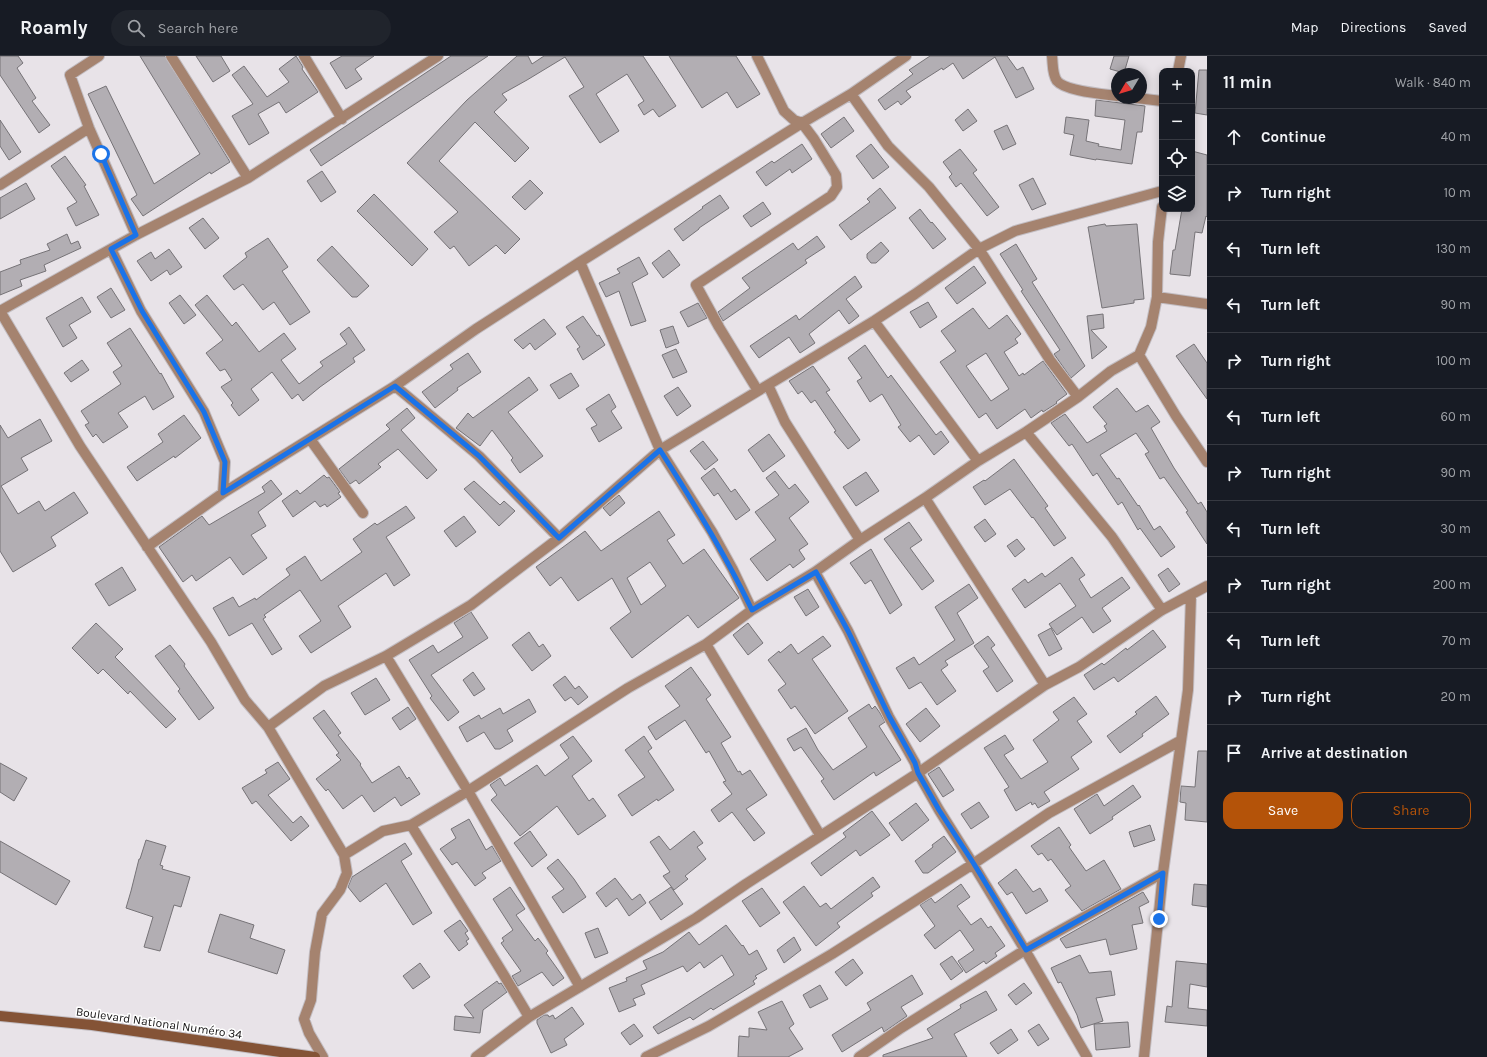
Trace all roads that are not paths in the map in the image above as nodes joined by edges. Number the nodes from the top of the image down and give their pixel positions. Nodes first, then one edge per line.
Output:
1 (99, 56) edge
2 (171, 56) edge
3 (304, 56) edge
4 (438, 56) edge
5 (757, 56) edge
6 (906, 56) edge
7 (1052, 56) edge
8 (1180, 56) edge
9 (1178, 68) edge
10 (851, 94) junction
11 (1111, 95) edge
12 (1147, 99) edge
13 (1159, 101) edge
14 (342, 119) junction
15 (802, 123) junction
16 (89, 128) junction
17 (248, 178) junction
18 (0, 185) edge
19 (1159, 193) edge
20 (1161, 212) edge
21 (136, 235) junction
22 (111, 249) junction
23 (979, 249) junction
24 (580, 262) junction
25 (1157, 297) junction
26 (1207, 304) edge
27 (0, 311) edge
28 (874, 321) junction
29 (1139, 355) junction
30 (768, 385) junction
31 (395, 386) junction
32 (758, 391) junction
33 (1078, 397) junction
34 (1026, 432) junction
35 (310, 439) junction
36 (660, 450) junction
37 (978, 461) junction
38 (1207, 462) edge
39 (223, 493) junction
40 (925, 498) junction
41 (363, 513) dead end
42 (559, 538) junction
43 (860, 540) junction
44 (147, 547) junction
45 (816, 572) junction
46 (1207, 586) edge
47 (1191, 595) junction
48 (752, 610) junction
49 (1162, 610) junction
50 (706, 644) junction
51 (386, 656) junction
52 (1045, 685) junction
53 (268, 727) junction
54 (1180, 741) junction
55 (918, 773) junction
56 (468, 791) junction
57 (411, 825) junction
58 (820, 835) junction
59 (344, 855) junction
60 (974, 864) junction
61 (1163, 873) junction
62 (1026, 950) junction
63 (580, 987) junction
64 (0, 1016) edge
65 (529, 1017) junction
66 (303, 1057) edge
67 (315, 1057) edge
68 (324, 1057) edge
69 (476, 1057) edge
70 (646, 1057) edge
71 (859, 1057) edge
72 (1087, 1057) edge
73 (1144, 1057) edge

1 - 16 street
2 - 17 street
3 - 14 street
4 - 14 street
5 - 15 street
6 - 10 street
7 - 11 street
8 - 9 street
10 - 15 street
10 - 23 street
12 - 13 street
14 - 17 street
15 - 24 street
15 - 32 street
16 - 18 street
16 - 21 street
17 - 21 street
19 - 23 street
20 - 25 street
21 - 22 street
22 - 27 street
22 - 39 street
23 - 28 street
23 - 33 street
24 - 31 street
24 - 36 street
25 - 26 street
25 - 29 street
27 - 44 street
28 - 30 street
28 - 37 street
29 - 33 street
29 - 38 street
30 - 32 street
30 - 43 street
31 - 35 street
31 - 42 street
32 - 36 street
33 - 34 street
34 - 37 street
34 - 49 street
35 - 39 street
35 - 41 street
36 - 42 street
36 - 48 street
37 - 40 street
39 - 44 street
40 - 43 street
40 - 52 street
42 - 51 street
43 - 45 street
44 - 53 street
45 - 48 street
45 - 55 street
46 - 47 street
47 - 49 street
47 - 54 street
48 - 50 street
49 - 52 street
50 - 56 street
50 - 58 street
51 - 53 street
51 - 56 street
52 - 55 street
53 - 59 street
54 - 60 street
54 - 61 street
55 - 58 street
55 - 60 street
56 - 57 street
56 - 63 street
57 - 59 street
57 - 65 street
58 - 63 street
59 - 68 street
60 - 62 street
60 - 70 street
61 - 62 street
61 - 73 street
62 - 71 street
62 - 72 street
63 - 65 street
64 - 66 main road, Boulevard National Numéro 34
65 - 69 street
66 - 67 main road, Boulevard National Numéro 34

